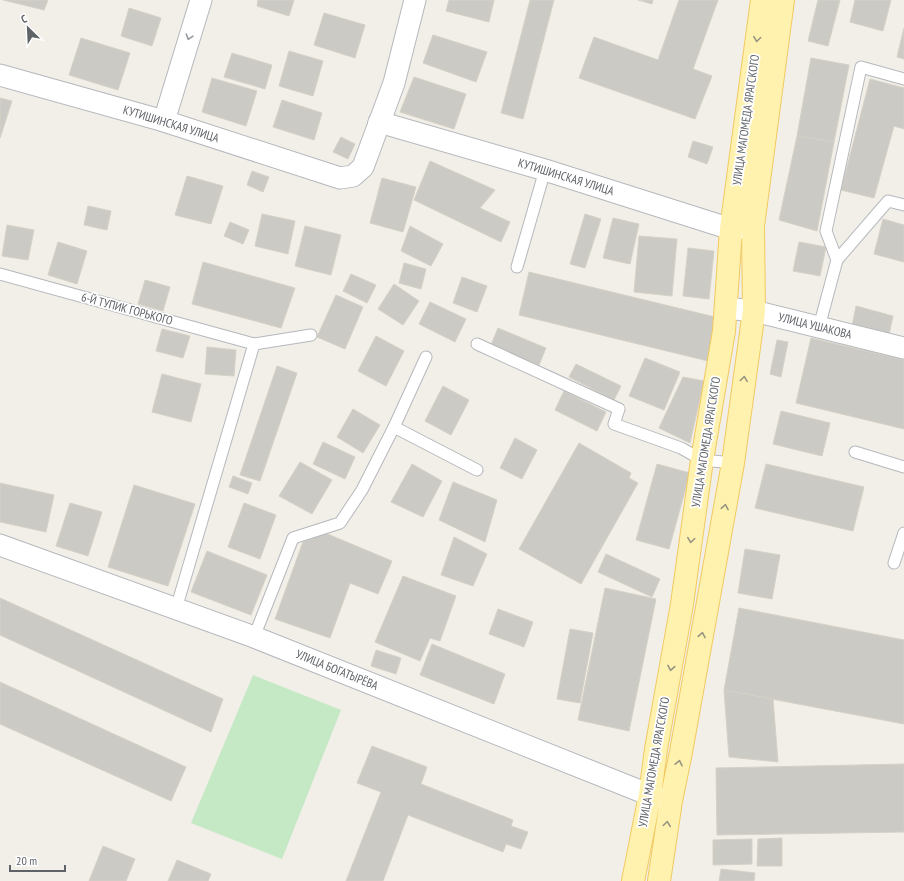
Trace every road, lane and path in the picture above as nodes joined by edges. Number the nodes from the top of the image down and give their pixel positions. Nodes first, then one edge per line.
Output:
1 (201, 0) edge
2 (416, 0) edge
3 (762, 0) edge
4 (783, 0) edge
5 (0, 75) edge
6 (904, 79) edge
7 (164, 121) junction
8 (379, 122) junction
9 (545, 170) junction
10 (904, 205) edge
11 (753, 226) junction
12 (731, 230) junction
13 (837, 260) junction
14 (517, 267) dead end
15 (0, 274) edge
16 (726, 308) junction
17 (754, 311) junction
18 (819, 327) junction
19 (311, 335) dead end
20 (254, 344) junction
21 (477, 344) dead end
22 (904, 348) edge
23 (426, 357) dead end
24 (394, 427) junction
25 (854, 452) dead end
26 (702, 460) junction
27 (733, 463) junction
28 (904, 467) edge
29 (477, 470) dead end
30 (904, 533) edge
31 (0, 545) edge
32 (894, 564) dead end
33 (176, 608) junction
34 (254, 637) junction
35 (650, 795) junction
36 (671, 801) junction
37 (633, 881) edge
38 (659, 881) edge

1 -> 7 street
2 - 8 street
3 -> 12 main road, УЛИЦА МАГОМЕДА ЯРАГСКОГО
4 - 11 main road, УЛИЦА МАГОМЕДА ЯРАГСКОГО
5 - 7 street, КУТИШИНСКАЯ УЛИЦА
6 - 13 lane
7 - 8 street, КУТИШИНСКАЯ УЛИЦА
8 - 9 street, КУТИШИНСКАЯ УЛИЦА
9 - 12 street, КУТИШИНСКАЯ УЛИЦА
9 - 14 lane
10 - 13 lane
11 - 12 street, КУТИШИНСКАЯ УЛИЦА
11 - 17 main road, УЛИЦА МАГОМЕДА ЯРАГСКОГО
12 - 16 main road, УЛИЦА МАГОМЕДА ЯРАГСКОГО
13 - 18 lane
15 - 20 lane, 6-Й ТУПИК ГОРЬКОГО
16 - 17 street, УЛИЦА УШАКОВА
16 - 26 main road, УЛИЦА МАГОМЕДА ЯРАГСКОГО
17 - 18 street, УЛИЦА УШАКОВА
27 -> 17 main road, УЛИЦА МАГОМЕДА ЯРАГСКОГО
18 - 22 street, УЛИЦА УШАКОВА
19 - 20 lane
20 - 33 lane
21 - 26 lane
23 - 24 lane
24 - 29 lane
24 - 34 lane
25 - 28 lane
26 - 27 lane
26 -> 35 main road, УЛИЦА МАГОМЕДА ЯРАГСКОГО
36 -> 27 main road, УЛИЦА МАГОМЕДА ЯРАГСКОГО
30 - 32 lane
31 - 33 street, УЛИЦА БОГАТЫРЁВА
33 - 34 street, УЛИЦА БОГАТЫРЁВА
34 - 35 street, УЛИЦА БОГАТЫРЁВА
35 - 36 street, УЛИЦА БОГАТЫРЁВА
35 - 37 main road, УЛИЦА МАГОМЕДА ЯРАГСКОГО
38 -> 36 main road, УЛИЦА МАГОМЕДА ЯРАГСКОГО

